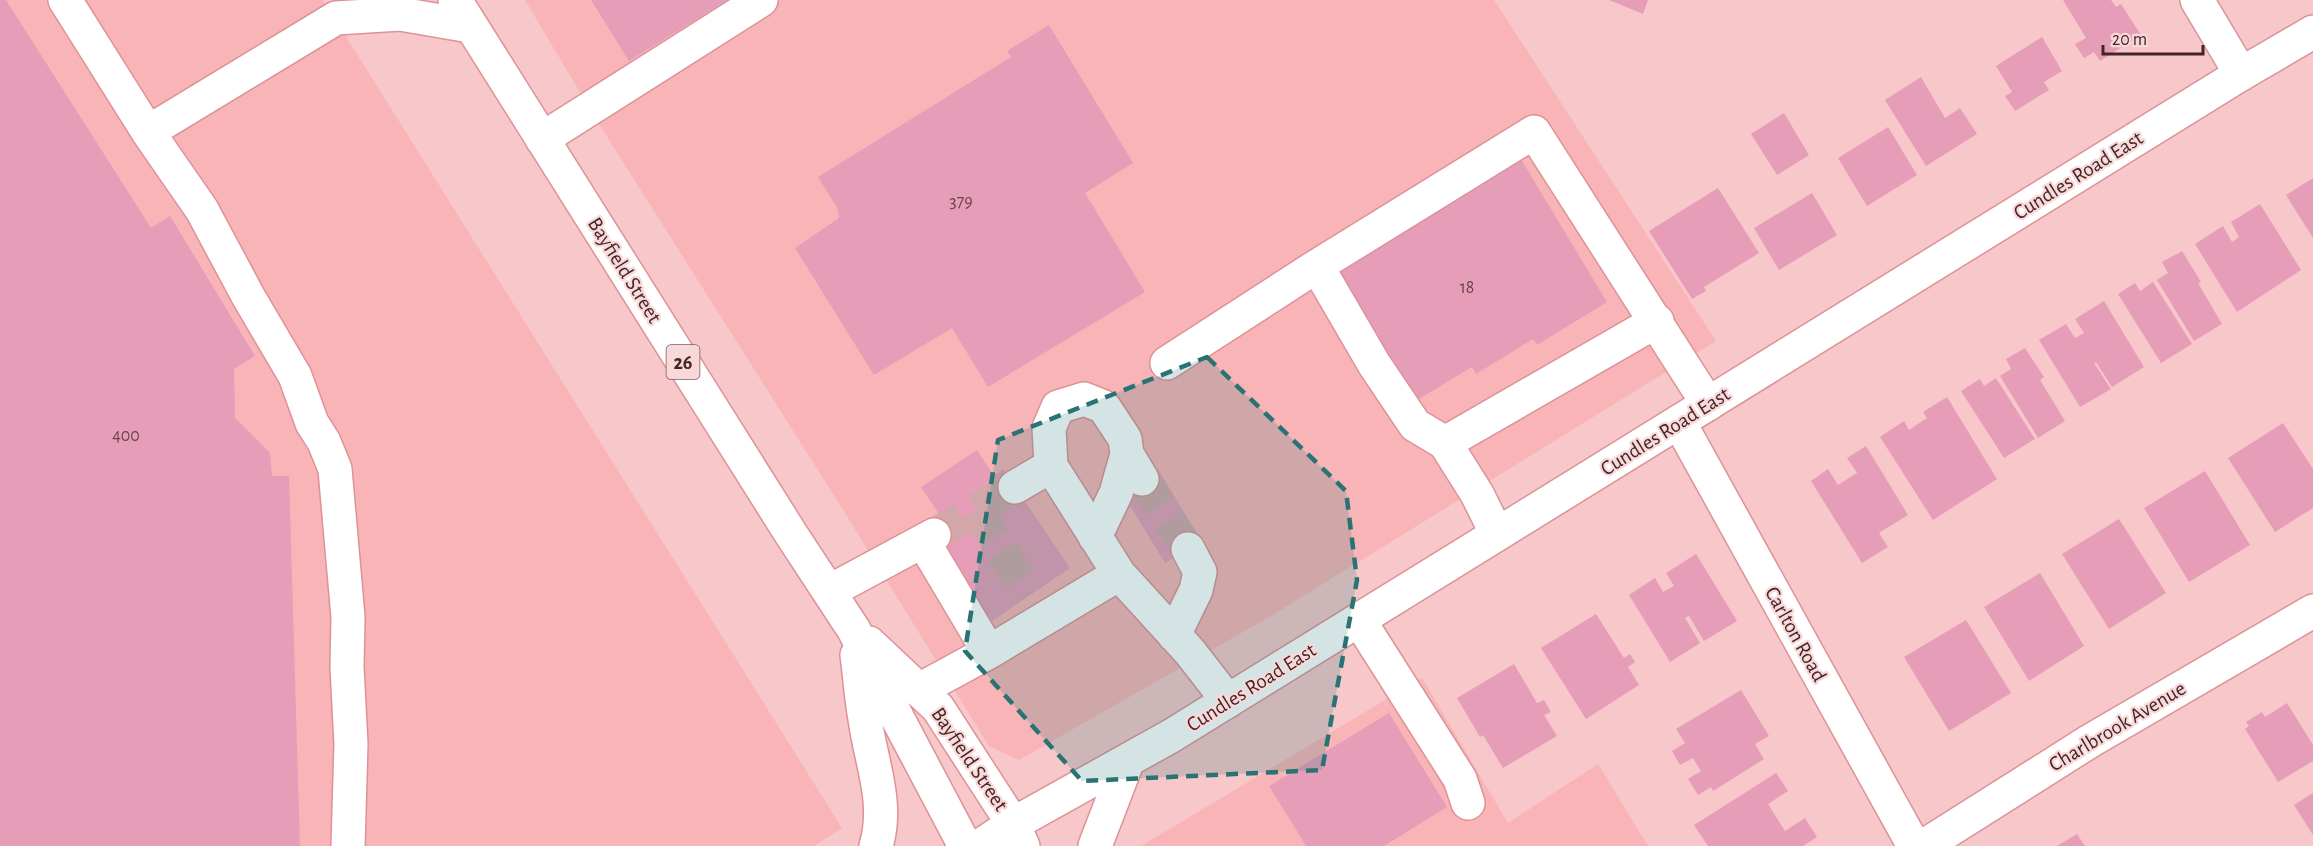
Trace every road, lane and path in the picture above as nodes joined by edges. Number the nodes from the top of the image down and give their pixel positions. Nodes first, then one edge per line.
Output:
1 (65, 0) edge
2 (761, 0) edge
3 (2197, 0) edge
4 (339, 9) edge
5 (462, 13) edge
6 (2313, 32) edge
7 (2241, 74) junction
8 (148, 132) junction
9 (542, 139) junction
10 (1317, 266) junction
11 (1657, 321) junction
12 (1167, 363) dead end
13 (1708, 404) junction
14 (1679, 422) junction
15 (1445, 443) junction
16 (1051, 466) junction
17 (1015, 487) tunnel mouth
18 (1497, 534) junction
19 (1095, 537) junction
20 (1188, 549) tunnel mouth
21 (1119, 574) junction
22 (830, 591) junction
23 (2313, 611) edge
24 (1359, 620) junction
25 (854, 630) junction
26 (1174, 635) junction
27 (989, 651) junction
28 (919, 690) junction
29 (1228, 701) junction
30 (1128, 760) junction
31 (1468, 803) dead end
32 (1018, 835) edge
33 (348, 846) edge
34 (876, 846) edge
35 (965, 846) edge
36 (980, 846) edge
37 (1095, 846) edge
38 (1914, 846) edge
39 (1924, 846) edge

1 - 8 main road
2 - 9 main road
3 - 7 main road
4 - 5 main road
4 - 8 main road
5 - 9 main road, Bayfield Street / 26
6 - 7 main road, Cundles Road East
7 - 13 main road, Cundles Road East
8 - 33 main road
9 - 22 main road, Bayfield Street / 26
10 - 11 main road
10 - 12 main road
10 - 15 main road
11 - 13 main road
11 - 15 main road
13 - 14 main road, Cundles Road East
14 - 18 main road, Cundles Road East
14 - 38 main road, Carlton Road
15 - 18 main road
16 - 17 main road
16 - 19 main road
16 - 19 main road
18 - 24 main road, Cundles Road East
19 - 21 main road
20 - 26 main road
21 - 26 main road
21 - 27 main road
22 - 25 main road, Bayfield Street / 26
22 - 27 main road
23 - 39 main road, Charlbrook Avenue
24 - 29 main road, Cundles Road East
24 - 31 main road
25 - 28 main road, Bayfield Street / 26
25 - 34 main road
25 - 35 main road, Bayfield Street / 26
26 - 29 main road
27 - 28 main road
28 - 32 main road, Bayfield Street / 26
29 - 30 main road, Cundles Road East
30 - 32 main road, Cundles Road East
30 - 37 main road
32 - 36 main road, Cundles Road East

